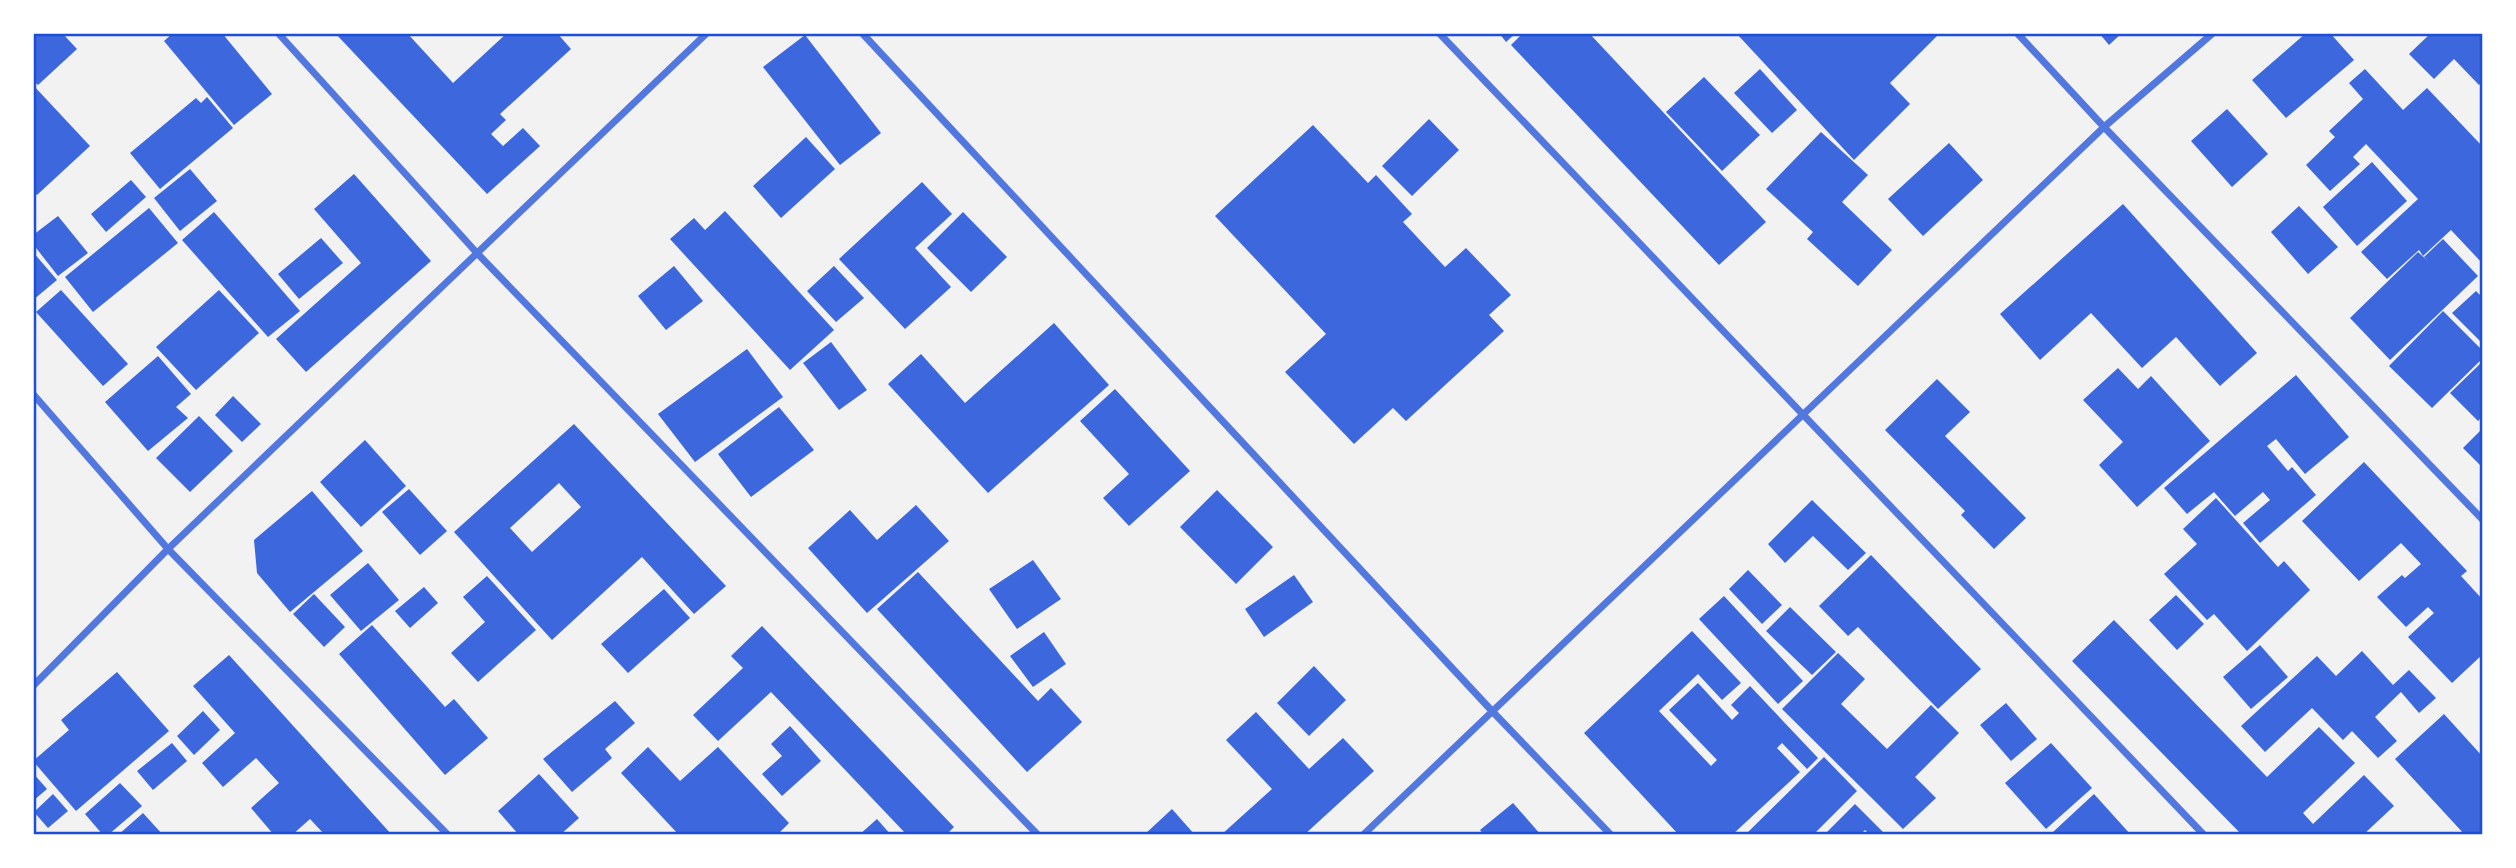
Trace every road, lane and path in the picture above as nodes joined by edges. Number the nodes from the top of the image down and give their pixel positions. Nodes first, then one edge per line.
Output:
1 (278, 33) edge
2 (707, 33) edge
3 (862, 33) edge
4 (1439, 33) edge
5 (2017, 33) edge
6 (2213, 33) edge
7 (2104, 127) junction
8 (476, 252) junction
9 (33, 394) edge
10 (1802, 414) junction
11 (2483, 520) edge
12 (168, 549) junction
13 (33, 686) edge
14 (1492, 711) junction
15 (448, 835) edge
16 (1038, 835) edge
17 (1363, 835) edge
18 (1611, 835) edge
19 (2204, 835) edge

1 - 8 street
2 - 8 street
3 - 14 street
4 - 10 street
5 - 7 street
6 - 7 street
7 - 10 street
7 - 11 street
8 - 12 street
8 - 16 street
9 - 12 street
10 - 14 street
10 - 19 street
12 - 13 street
12 - 15 street
14 - 17 street
14 - 18 street

